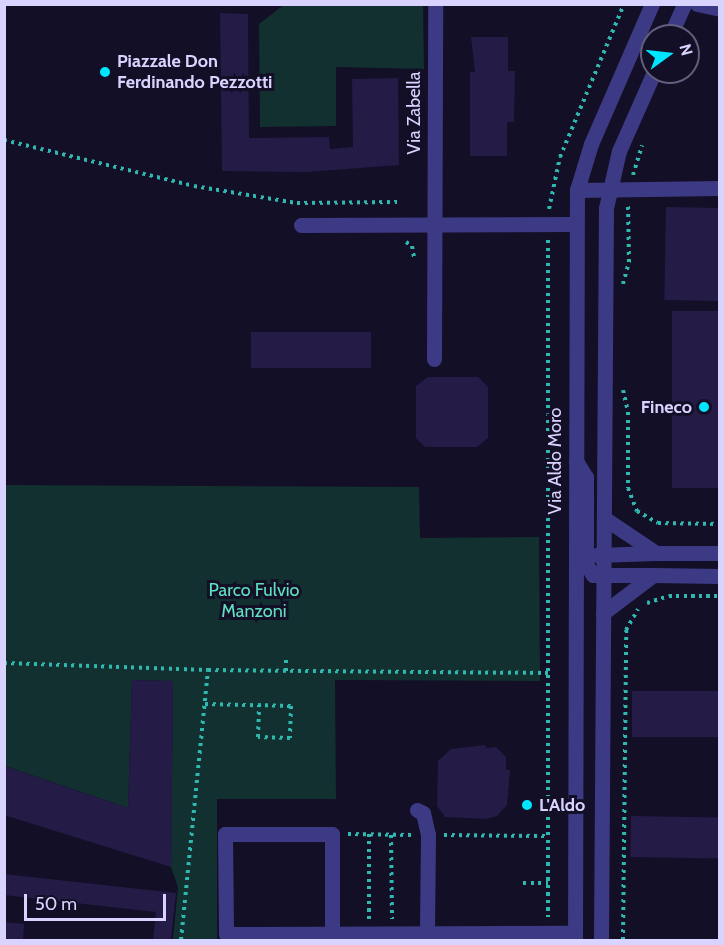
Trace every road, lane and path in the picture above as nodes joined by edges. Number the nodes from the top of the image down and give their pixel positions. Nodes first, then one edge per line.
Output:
1 (435, 4) edge
2 (624, 4) edge
3 (652, 4) edge
4 (684, 4) edge
5 (697, 4) edge
6 (720, 9) edge
7 (675, 24) edge
8 (649, 84) edge
9 (646, 136) dead end
10 (4, 140) edge
11 (720, 188) edge
12 (628, 189) junction
13 (577, 190) junction
14 (607, 190) junction
15 (397, 202) dead end
16 (433, 222) junction
17 (575, 224) junction
18 (301, 225) dead end
19 (548, 225) junction
20 (396, 242) dead end
21 (414, 256) dead end
22 (621, 294) dead end
23 (434, 358) dead end
24 (622, 385) dead end
25 (604, 518) junction
26 (720, 524) edge
27 (656, 553) junction
28 (720, 553) edge
29 (604, 554) junction
30 (581, 558) junction
31 (603, 575) junction
32 (653, 575) junction
33 (720, 576) edge
34 (720, 596) edge
35 (603, 613) junction
36 (286, 656) dead end
37 (4, 663) edge
38 (208, 670) junction
39 (286, 671) junction
40 (548, 674) junction
41 (205, 704) junction
42 (259, 705) junction
43 (417, 810) dead end
44 (369, 834) dead end
45 (392, 835) dead end
46 (523, 883) dead end
47 (548, 883) junction
48 (393, 933) junction
49 (428, 933) junction
50 (548, 933) junction
51 (332, 934) junction
52 (369, 934) junction
53 (575, 937) edge
54 (181, 940) edge
55 (601, 940) edge
56 (623, 940) edge

1 - 16 street, Via Zabella
2 - 19 path
3 - 13 street, Via Aldo Moro
4 - 7 street
5 - 6 street
8 - 14 street
9 - 12 path
10 - 15 path
11 - 12 street
12 - 14 street
12 - 22 path
13 - 14 street
13 - 17 street, Via Aldo Moro
14 - 25 street
16 - 18 street
16 - 19 street
16 - 23 street, Via Zabella
17 - 19 street
17 - 30 street, Via Aldo Moro
19 - 40 path
20 - 21 path
24 - 26 path
25 - 27 street
25 - 29 street
27 - 28 street
27 - 29 street
29 - 30 street
29 - 31 street
30 - 31 street
30 - 53 street, Via Aldo Moro
31 - 32 street
31 - 35 street
32 - 33 street
32 - 35 street
34 - 56 path
35 - 55 street
36 - 39 path
37 - 38 path
38 - 39 path
38 - 41 path
39 - 40 path
40 - 47 path
41 - 42 path
41 - 54 path
42 - 42 path
43 - 49 street
44 - 52 path
45 - 48 path
46 - 47 path
47 - 50 path
48 - 49 street, Via Aldo Moro
48 - 52 street, Via Aldo Moro
49 - 50 street, Via Aldo Moro
50 - 53 street, Via Aldo Moro
51 - 51 street, Via Aldo Moro
51 - 52 street, Via Aldo Moro

